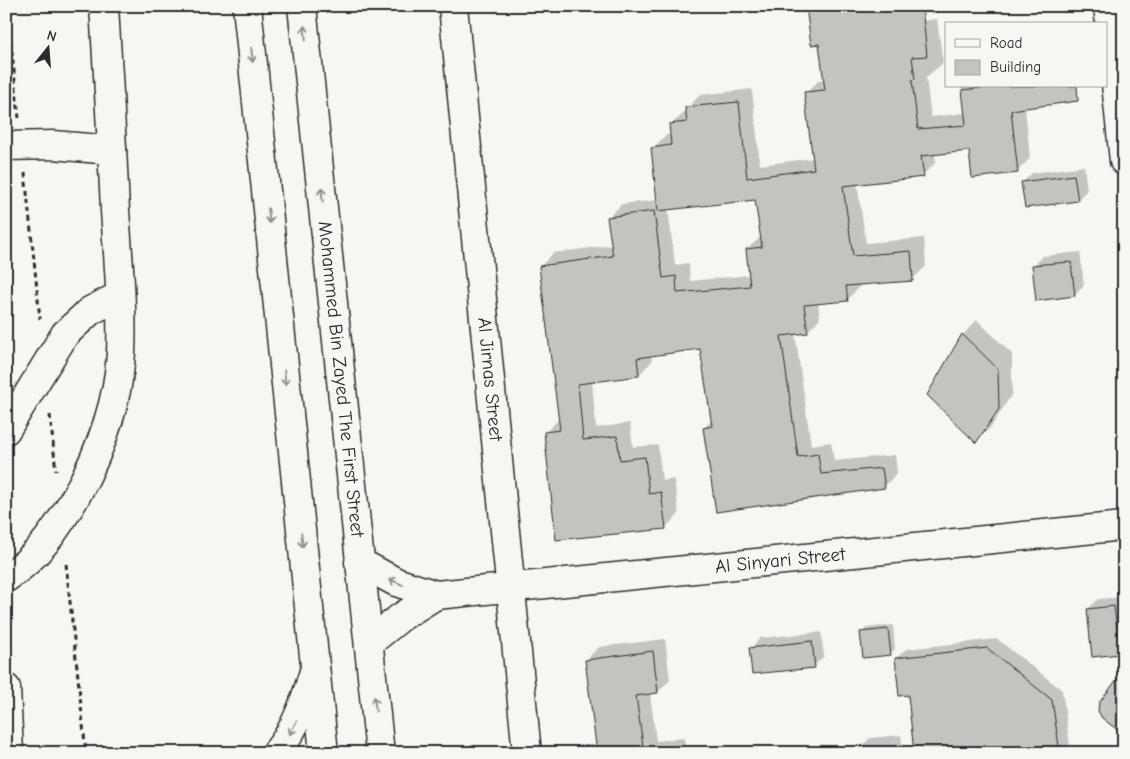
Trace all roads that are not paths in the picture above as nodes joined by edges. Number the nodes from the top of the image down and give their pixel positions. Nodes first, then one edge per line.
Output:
1 (104, 6) edge
2 (247, 6) edge
3 (302, 6) edge
4 (454, 6) edge
5 (1108, 6) edge
6 (6, 146) edge
7 (112, 150) junction
8 (1124, 161) edge
9 (119, 296) junction
10 (6, 430) edge
11 (1124, 526) edge
12 (359, 562) junction
13 (6, 578) edge
14 (510, 589) junction
15 (436, 595) junction
16 (370, 642) junction
17 (315, 668) junction
18 (6, 688) edge
19 (10, 753) edge
20 (276, 753) edge
21 (324, 753) edge
22 (380, 753) edge
23 (527, 753) edge

1 - 7 street
2 -> 17 street
12 -> 3 street, Mohammed Bin Zayed The First Street
4 - 14 street, Al Jirnas Street
5 - 8 street
6 - 7 street
7 - 9 street
9 - 10 street
9 - 13 street
11 - 14 street, Al Sinyari Street
15 -> 12 street, Al Sinyari Street
12 - 16 street, Mohammed Bin Zayed The First Street
14 - 15 street, Al Sinyari Street
14 - 23 street, Al Jirnas Street
15 - 16 street, Al Sinyari Street
22 -> 16 street, Mohammed Bin Zayed The First Street
17 -> 20 street
17 - 21 street
18 - 19 street

